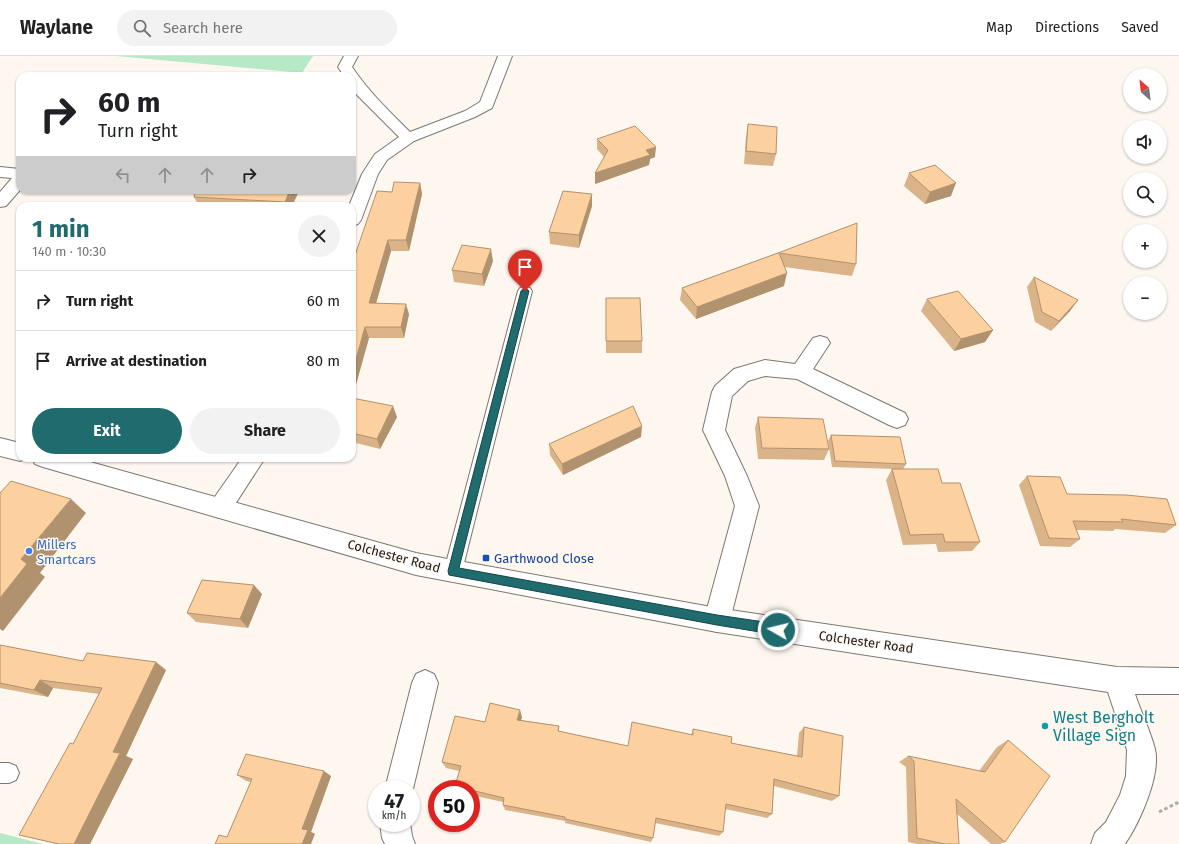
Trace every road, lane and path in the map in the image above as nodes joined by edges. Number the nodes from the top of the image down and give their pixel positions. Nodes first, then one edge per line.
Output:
1 (351, 56) edge
2 (505, 56) edge
3 (349, 72) edge
4 (356, 82) edge
5 (408, 138) junction
6 (0, 172) edge
7 (16, 174) edge
8 (16, 184) edge
9 (0, 202) edge
10 (356, 210) edge
11 (525, 291) dead end
12 (820, 343) dead end
13 (800, 372) junction
14 (897, 419) dead end
15 (0, 447) edge
16 (16, 451) edge
17 (57, 462) edge
18 (251, 462) edge
19 (220, 508) junction
20 (453, 571) junction
21 (717, 620) junction
22 (1118, 680) junction
23 (1179, 681) edge
24 (425, 683) dead end
25 (401, 780) edge
26 (396, 832) edge
27 (400, 844) edge
28 (1106, 844) edge

1 - 3 street
2 - 5 street
4 - 5 street
5 - 10 street
6 - 7 street
8 - 9 street
11 - 20 lane
12 - 13 street
13 - 14 street
13 - 21 street
15 - 16 street
17 - 19 street, Colchester Road
18 - 19 street
19 - 20 street, Colchester Road
20 - 21 street, Colchester Road
21 - 22 street, Colchester Road
22 - 23 street, Colchester Road
22 - 28 street
24 - 25 street
26 - 27 street

